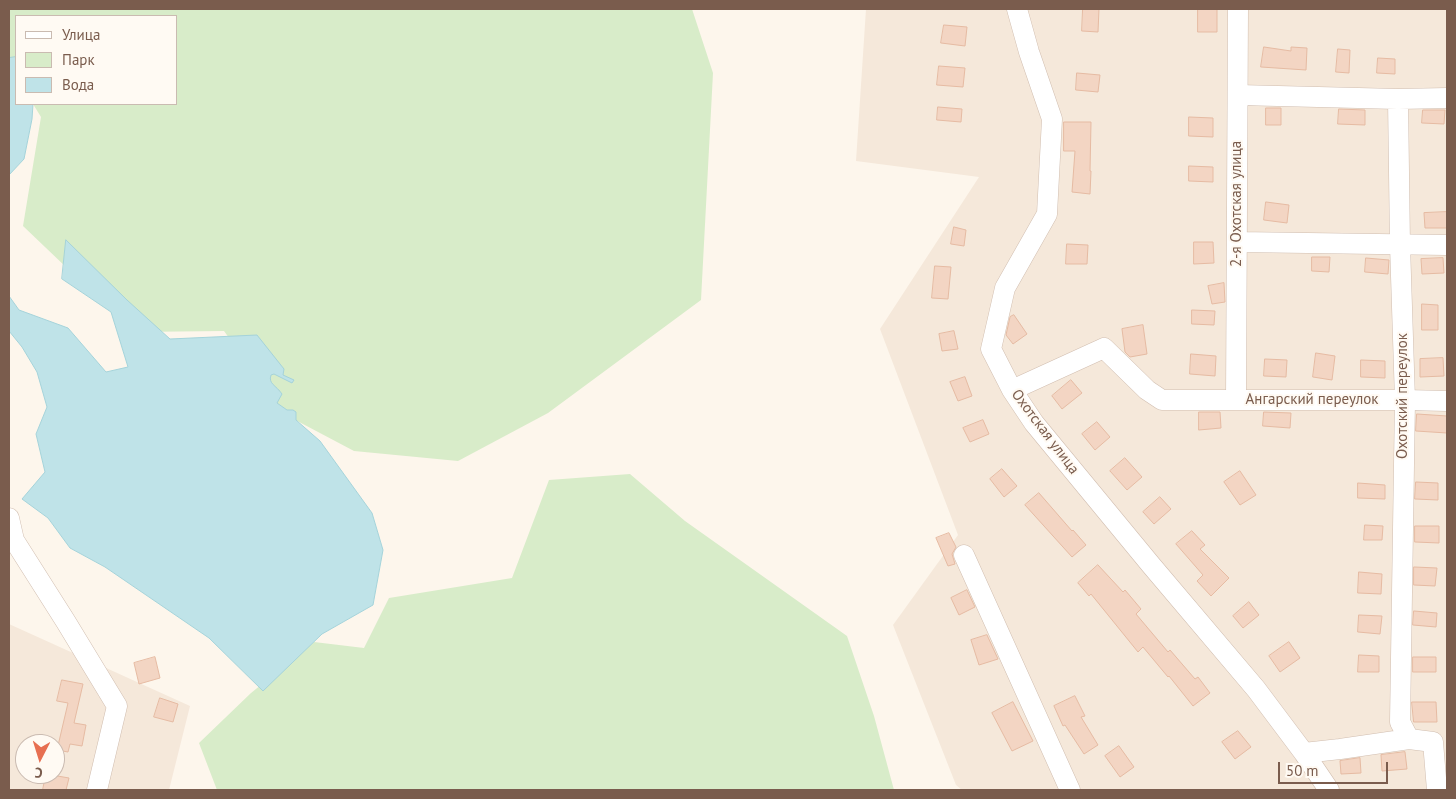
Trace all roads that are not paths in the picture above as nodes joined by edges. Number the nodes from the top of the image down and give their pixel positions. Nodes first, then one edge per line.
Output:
1 (1017, 9) edge
2 (1238, 9) edge
3 (1238, 95) junction
4 (1447, 98) edge
5 (1398, 99) junction
6 (1238, 242) junction
7 (1400, 245) junction
8 (1447, 245) edge
9 (1012, 390) junction
10 (1236, 400) junction
11 (1405, 400) junction
12 (1447, 401) edge
13 (9, 518) edge
14 (964, 555) dead end
15 (1409, 739) junction
16 (1440, 741) edge
17 (1304, 753) junction
18 (97, 790) edge
19 (1070, 790) edge
20 (1328, 790) edge
21 (1436, 790) edge

1 - 9 street, Охотская улица
2 - 3 street, 2-я Охотская улица
3 - 5 street
3 - 6 street, 2-я Охотская улица
4 - 5 street
5 - 7 street, Охотский переулок
6 - 7 street
6 - 10 street, 2-я Охотская улица
7 - 8 street
7 - 11 street, Охотский переулок
9 - 10 street, Ангарский переулок
9 - 17 street, Охотская улица
10 - 11 street, Ангарский переулок
11 - 12 street, Ангарский переулок
11 - 15 street, Охотский переулок
13 - 18 street
14 - 19 street
15 - 16 street
15 - 17 street
16 - 21 street
17 - 20 street, Охотская улица

